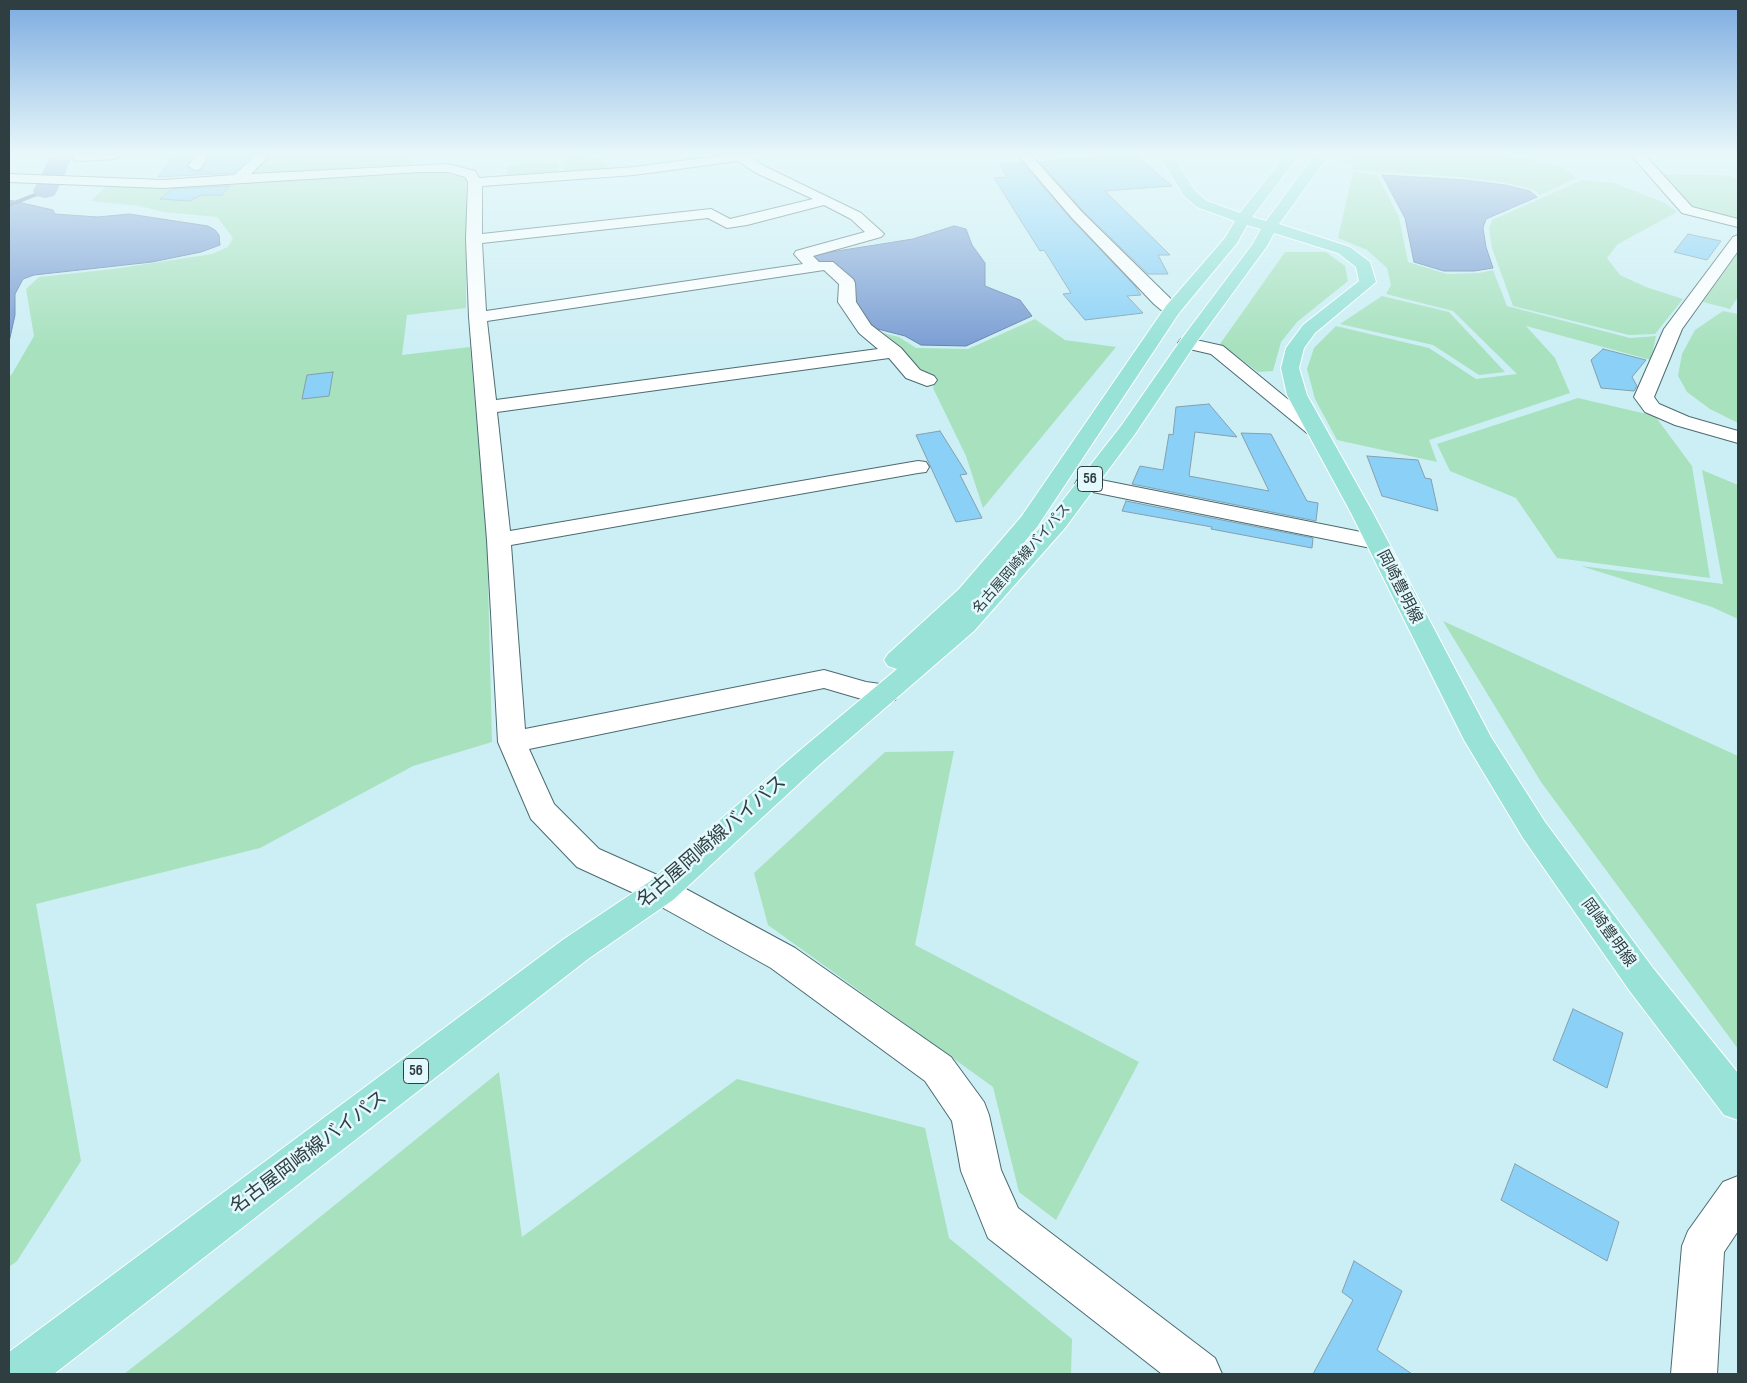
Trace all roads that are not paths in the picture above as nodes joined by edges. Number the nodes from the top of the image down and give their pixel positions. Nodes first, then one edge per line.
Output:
1 (1244, 219) edge
2 (475, 220) edge
3 (658, 220) edge
4 (720, 220) edge
5 (753, 220) edge
6 (860, 220) edge
7 (1081, 220) edge
8 (1246, 220) edge
9 (1275, 220) edge
10 (1724, 220) edge
11 (1738, 223) edge
12 (1270, 226) junction
13 (474, 239) junction
14 (1738, 240) edge
15 (815, 267) junction
16 (1172, 310) junction
17 (478, 317) junction
18 (1187, 343) junction
19 (894, 352) junction
20 (1290, 368) junction
21 (1250, 377) junction
22 (927, 380) dead end
23 (487, 408) junction
24 (1314, 429) junction
25 (1738, 437) edge
26 (918, 467) dead end
27 (1086, 484) junction
28 (499, 540) junction
29 (1376, 542) junction
30 (875, 692) junction
31 (512, 742) junction
32 (661, 890) junction
33 (1738, 1102) edge
34 (1738, 1196) edge
35 (17, 1374) edge
36 (1199, 1374) edge
37 (1694, 1374) edge

1 - 16 main road, 名古屋岡崎線バイパス / 56
2 - 13 street
3 - 13 street
4 - 5 street
6 - 15 street
7 - 16 street
8 - 12 main road
9 - 12 main road, 名古屋岡崎線バイパス / 56
10 - 11 street
12 - 18 main road, 名古屋岡崎線バイパス / 56
12 - 20 main road
13 - 17 street
14 - 25 street
15 - 17 street
15 - 19 street
16 - 30 main road, 名古屋岡崎線バイパス / 56
17 - 23 street
18 - 21 street
18 - 27 main road, 名古屋岡崎線バイパス / 56
19 - 22 street
19 - 23 street
20 - 21 street
20 - 24 main road, 岡崎豊明線
21 - 24 street
23 - 28 street
24 - 29 main road, 岡崎豊明線
26 - 28 street
27 - 29 street
27 - 30 main road, 名古屋岡崎線バイパス / 56
28 - 31 street
29 - 33 main road, 岡崎豊明線
30 - 31 street
30 - 32 main road, 名古屋岡崎線バイパス / 56
31 - 32 street
32 - 35 main road, 名古屋岡崎線バイパス / 56
32 - 36 street
34 - 37 street

